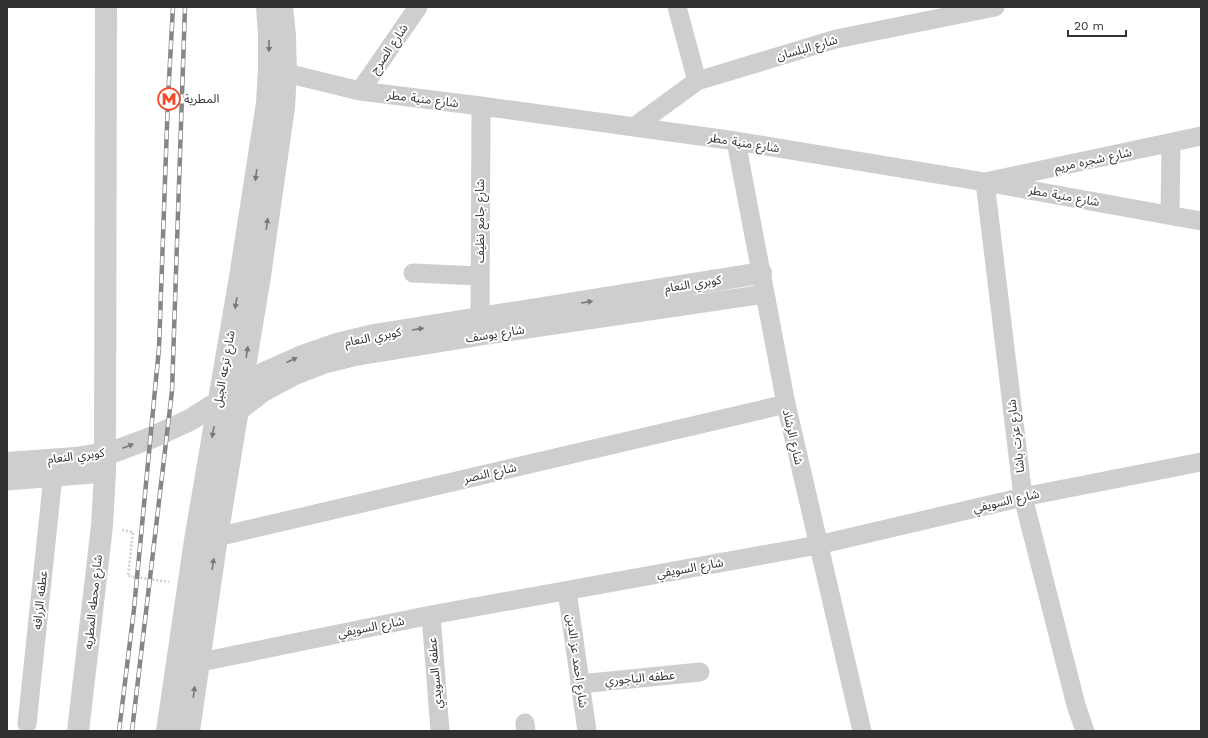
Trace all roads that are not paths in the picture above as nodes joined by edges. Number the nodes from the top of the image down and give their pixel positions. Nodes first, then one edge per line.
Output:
1 (106, 7) edge
2 (267, 7) edge
3 (282, 7) edge
4 (418, 7) edge
5 (677, 7) edge
6 (995, 7) edge
7 (928, 13) edge
8 (286, 73) junction
9 (697, 81) junction
10 (360, 91) junction
11 (481, 106) junction
12 (634, 127) junction
13 (1201, 136) edge
14 (736, 141) junction
15 (1171, 143) junction
16 (985, 182) junction
17 (1170, 215) junction
18 (1201, 220) edge
19 (413, 273) dead end
20 (480, 276) junction
21 (763, 283) junction
22 (480, 336) junction
23 (786, 404) junction
24 (238, 412) junction
25 (1201, 462) edge
26 (7, 463) edge
27 (105, 473) junction
28 (53, 476) junction
29 (7, 480) edge
30 (1023, 497) junction
31 (217, 537) junction
32 (194, 542) junction
33 (818, 545) junction
34 (566, 591) junction
35 (431, 616) junction
36 (198, 662) junction
37 (176, 667) junction
38 (700, 672) dead end
39 (580, 684) junction
40 (27, 724) dead end
41 (78, 731) edge
42 (167, 731) edge
43 (189, 731) edge
44 (440, 731) edge
45 (587, 731) edge
46 (862, 731) edge
47 (1085, 731) edge

1 - 27 street, شارع محطه المطريه
2 -> 32 street, شارع ترعه الجبل
3 - 8 street, شارع ترعه الجبل
4 - 10 street, شارع الصرح
5 - 9 street
6 - 7 street, شارع البلسان
7 - 9 street, شارع البلسان
8 - 10 street, شارع منية مطر
24 -> 8 street, شارع ترعه الجبل
9 - 12 street, شارع البلسان
10 - 11 street, شارع منية مطر
11 - 12 street, شارع منية مطر
11 - 20 street, شارع جامع نظيف
12 - 14 street, شارع منية مطر
13 - 15 street, شارع شجره مريم
14 - 16 street, شارع منية مطر
14 - 21 street, شارع الرشاد
15 - 16 street, شارع شجره مريم
15 - 17 street
16 - 17 street, شارع منية مطر
16 - 30 street, شارع عزت باشا
17 - 18 street, شارع منية مطر
19 - 20 street
20 - 22 street, شارع جامع نظيف
21 - 22 street, شارع يوسف
21 - 23 street, شارع الرشاد
26 -> 21 street, كوبري النعام
22 - 24 street, شارع يوسف
23 - 31 street, شارع النصر
23 - 33 street, شارع الرشاد
24 - 31 street, شارع ترعه الجبل
25 - 30 street, شارع السويفي
27 - 28 street
27 - 41 street, شارع محطه المطريه
28 - 29 street
28 - 40 street, عطفه الزرافه
30 - 33 street, شارع السويفي
30 - 47 street, شارع عزت باشا
31 - 32 street, شارع النصر
36 -> 31 street, شارع ترعه الجبل
32 - 37 street, شارع ترعه الجبل
33 - 34 street, شارع السويفي
33 - 46 street, شارع الرشاد
34 - 35 street, شارع السويفي
34 - 39 street, شارع احمد عز الدين
35 - 36 street, شارع السويفي
35 - 44 street, عطفه السويدي
36 - 37 street, شارع السويفي
43 -> 36 street, شارع ترعه الجبل
37 - 42 street, شارع ترعه الجبل
38 - 39 street, عطفه الباجوري
39 - 45 street, شارع احمد عز الدين

